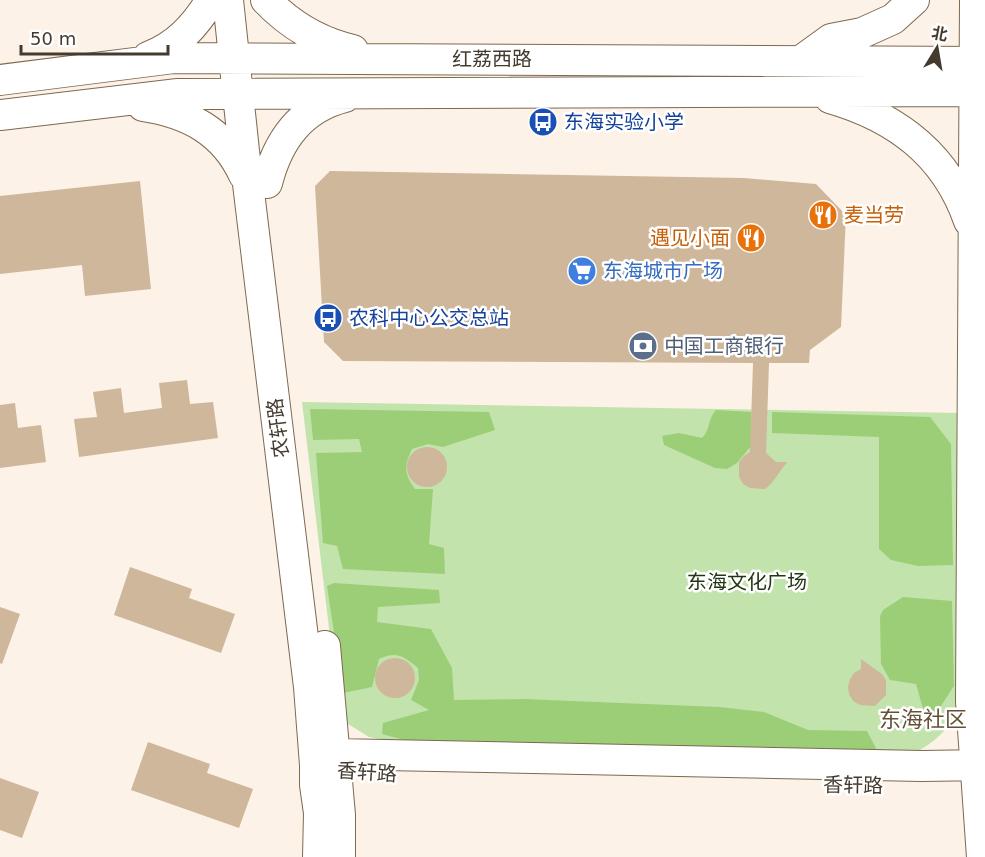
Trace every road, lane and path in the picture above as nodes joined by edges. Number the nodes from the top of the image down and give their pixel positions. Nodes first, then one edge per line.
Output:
1 (211, 0) edge
2 (228, 0) edge
3 (248, 0) edge
4 (266, 0) edge
5 (914, 0) edge
6 (975, 0) edge
7 (244, 58) junction
8 (394, 59) junction
9 (802, 60) junction
10 (980, 62) edge
11 (132, 63) junction
12 (0, 80) edge
13 (807, 91) junction
14 (980, 91) edge
15 (361, 93) junction
16 (248, 94) junction
17 (104, 103) junction
18 (0, 115) edge
19 (257, 183) junction
20 (974, 235) junction
21 (329, 764) junction
22 (981, 775) edge
23 (318, 857) edge
24 (340, 857) edge
25 (982, 857) edge

1 - 11 main road
2 - 7 main road, 农轩路
3 - 7 main road, 农轩路
4 - 8 main road
5 - 9 main road
6 - 10 main road
7 - 8 main road, 红荔西路
7 - 11 main road, 红荔西路
7 - 16 main road, 农轩路
8 - 9 main road, 红荔西路
9 - 10 main road, 红荔西路
10 - 14 main road
11 - 12 main road, 红荔西路
13 - 14 main road, 红荔西路
13 - 15 main road, 红荔西路
13 - 20 main road
14 - 20 main road
15 - 16 main road, 红荔西路
15 - 19 main road
16 - 17 main road, 红荔西路
16 - 19 main road, 农轩路
17 - 18 main road, 红荔西路
17 - 19 main road
19 - 21 main road, 农轩路
20 - 22 main road
21 - 22 main road, 香轩路
21 - 23 main road, 农轩路
21 - 24 main road, 农轩路
22 - 25 main road

